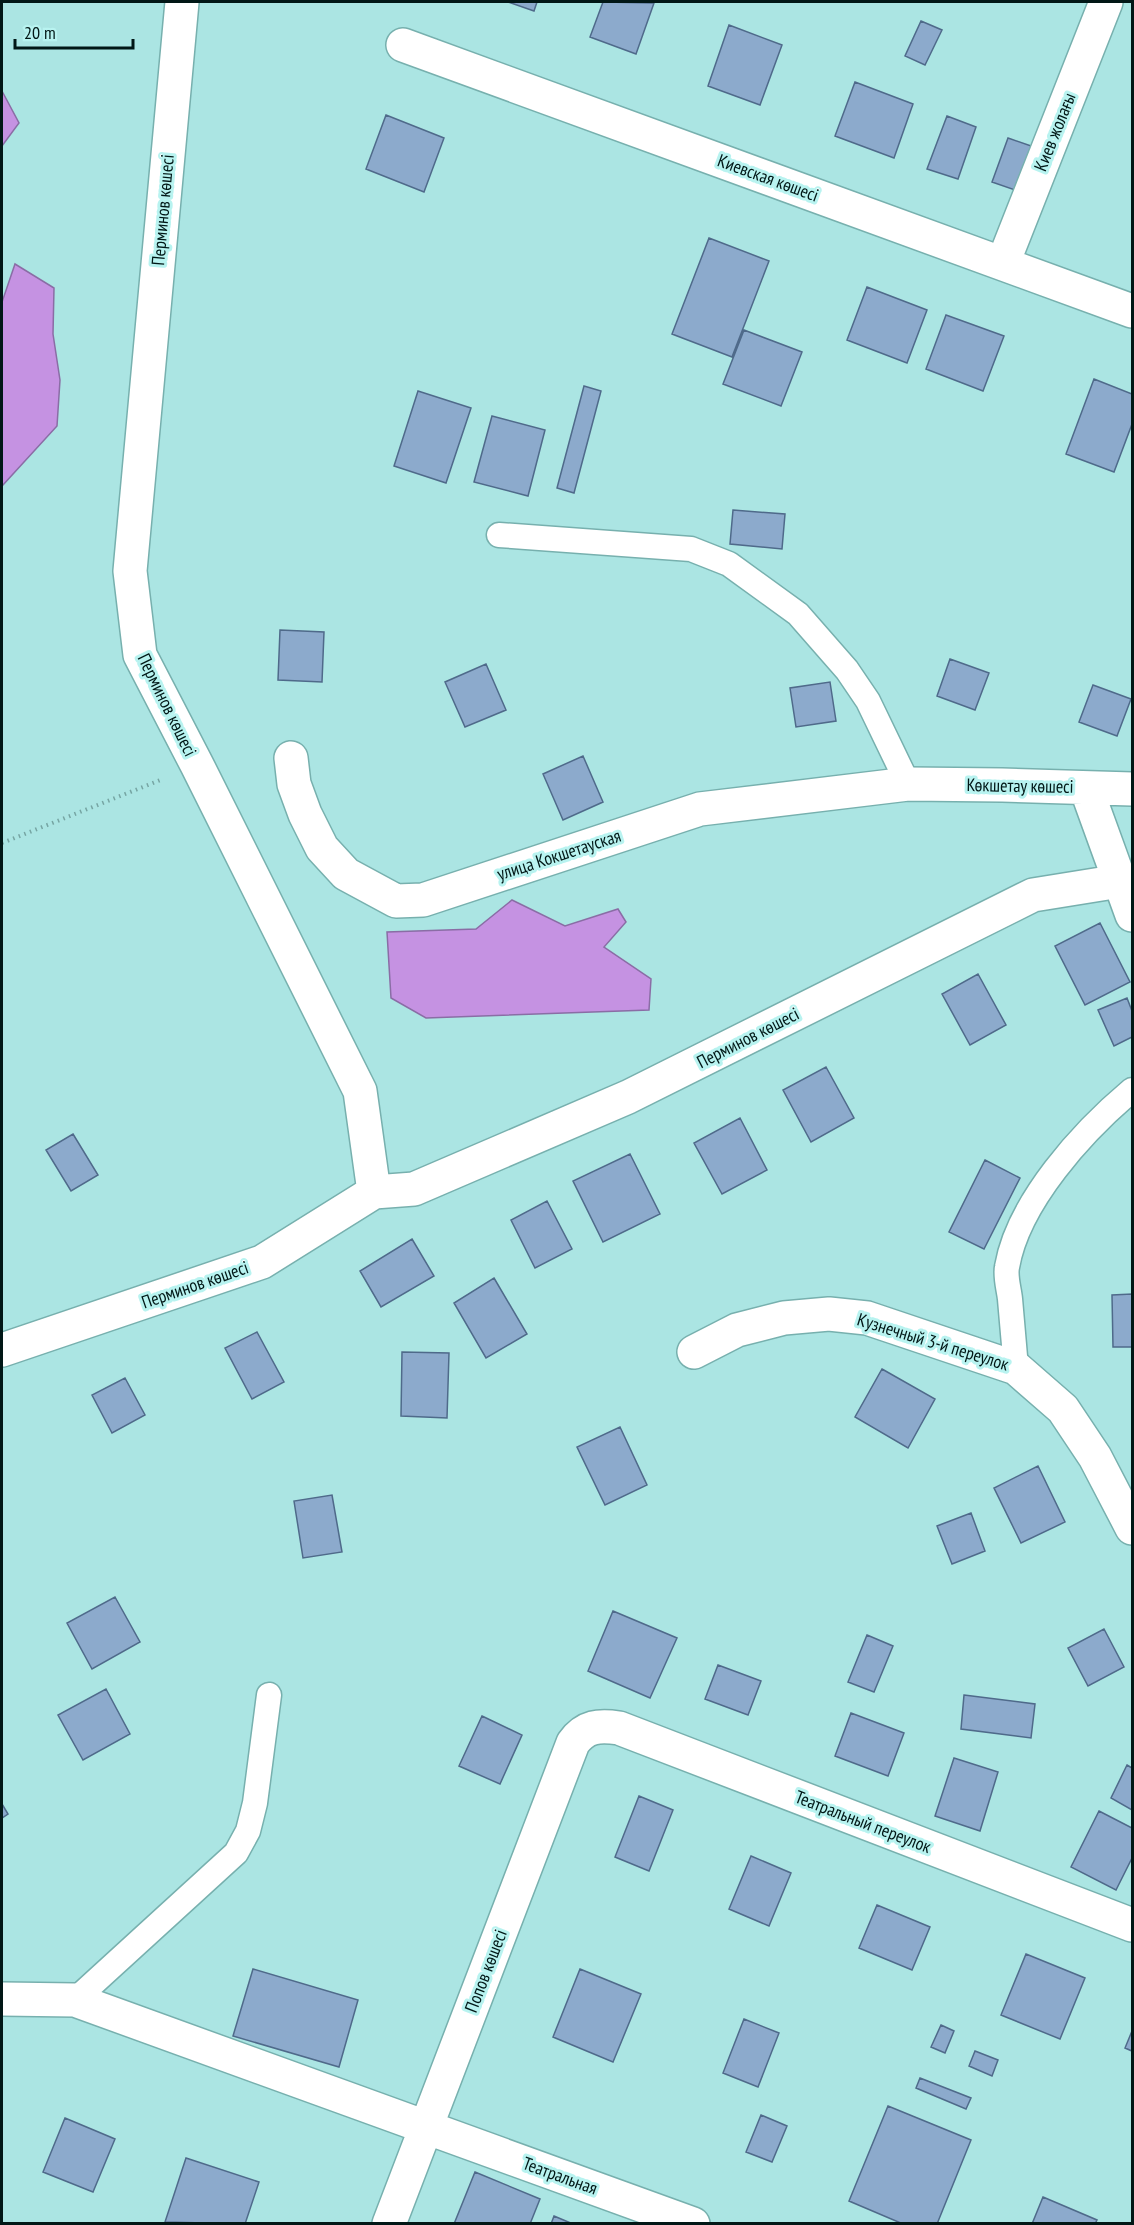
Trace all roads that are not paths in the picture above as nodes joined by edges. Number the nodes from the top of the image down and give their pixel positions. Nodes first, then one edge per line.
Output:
1 (182, 2) edge
2 (1107, 2) edge
3 (402, 45) dead end
4 (1003, 263) junction
5 (1132, 311) edge
6 (499, 535) dead end
7 (291, 758) dead end
8 (908, 784) junction
9 (1086, 788) junction
10 (1132, 789) edge
11 (1120, 881) junction
12 (1132, 915) edge
13 (1132, 1090) edge
14 (375, 1192) junction
15 (2, 1350) edge
16 (694, 1352) dead end
17 (1017, 1368) junction
18 (1132, 1528) edge
19 (269, 1695) dead end
20 (592, 1727) joint
21 (1132, 1925) edge
22 (2, 1999) edge
23 (75, 2000) junction
24 (426, 2127) junction
25 (389, 2223) edge
26 (693, 2223) edge

1 - 14 street, Перминов көшесі
2 - 4 street, Киев жолағы
3 - 4 street, Киевская көшесі
4 - 5 street, Киевская көшесі
6 - 8 lane
7 - 8 street, улица Кокшетауская
8 - 9 street, Көкшетау көшесі
9 - 10 street, Көкшетау көшесі
9 - 11 street
11 - 12 street
11 - 14 street, Перминов көшесі
13 - 17 lane
14 - 15 street, Перминов көшесі
16 - 17 street, Кузнечный 3-й переулок
17 - 18 street, Кузнечный 3-й переулок
19 - 23 lane
20 - 21 street, Театральный переулок
20 - 24 street, Попов көшесі
22 - 23 street, Театральная
23 - 24 street, Театральная
24 - 25 street, Попов көшесі
24 - 26 street, Театральная

